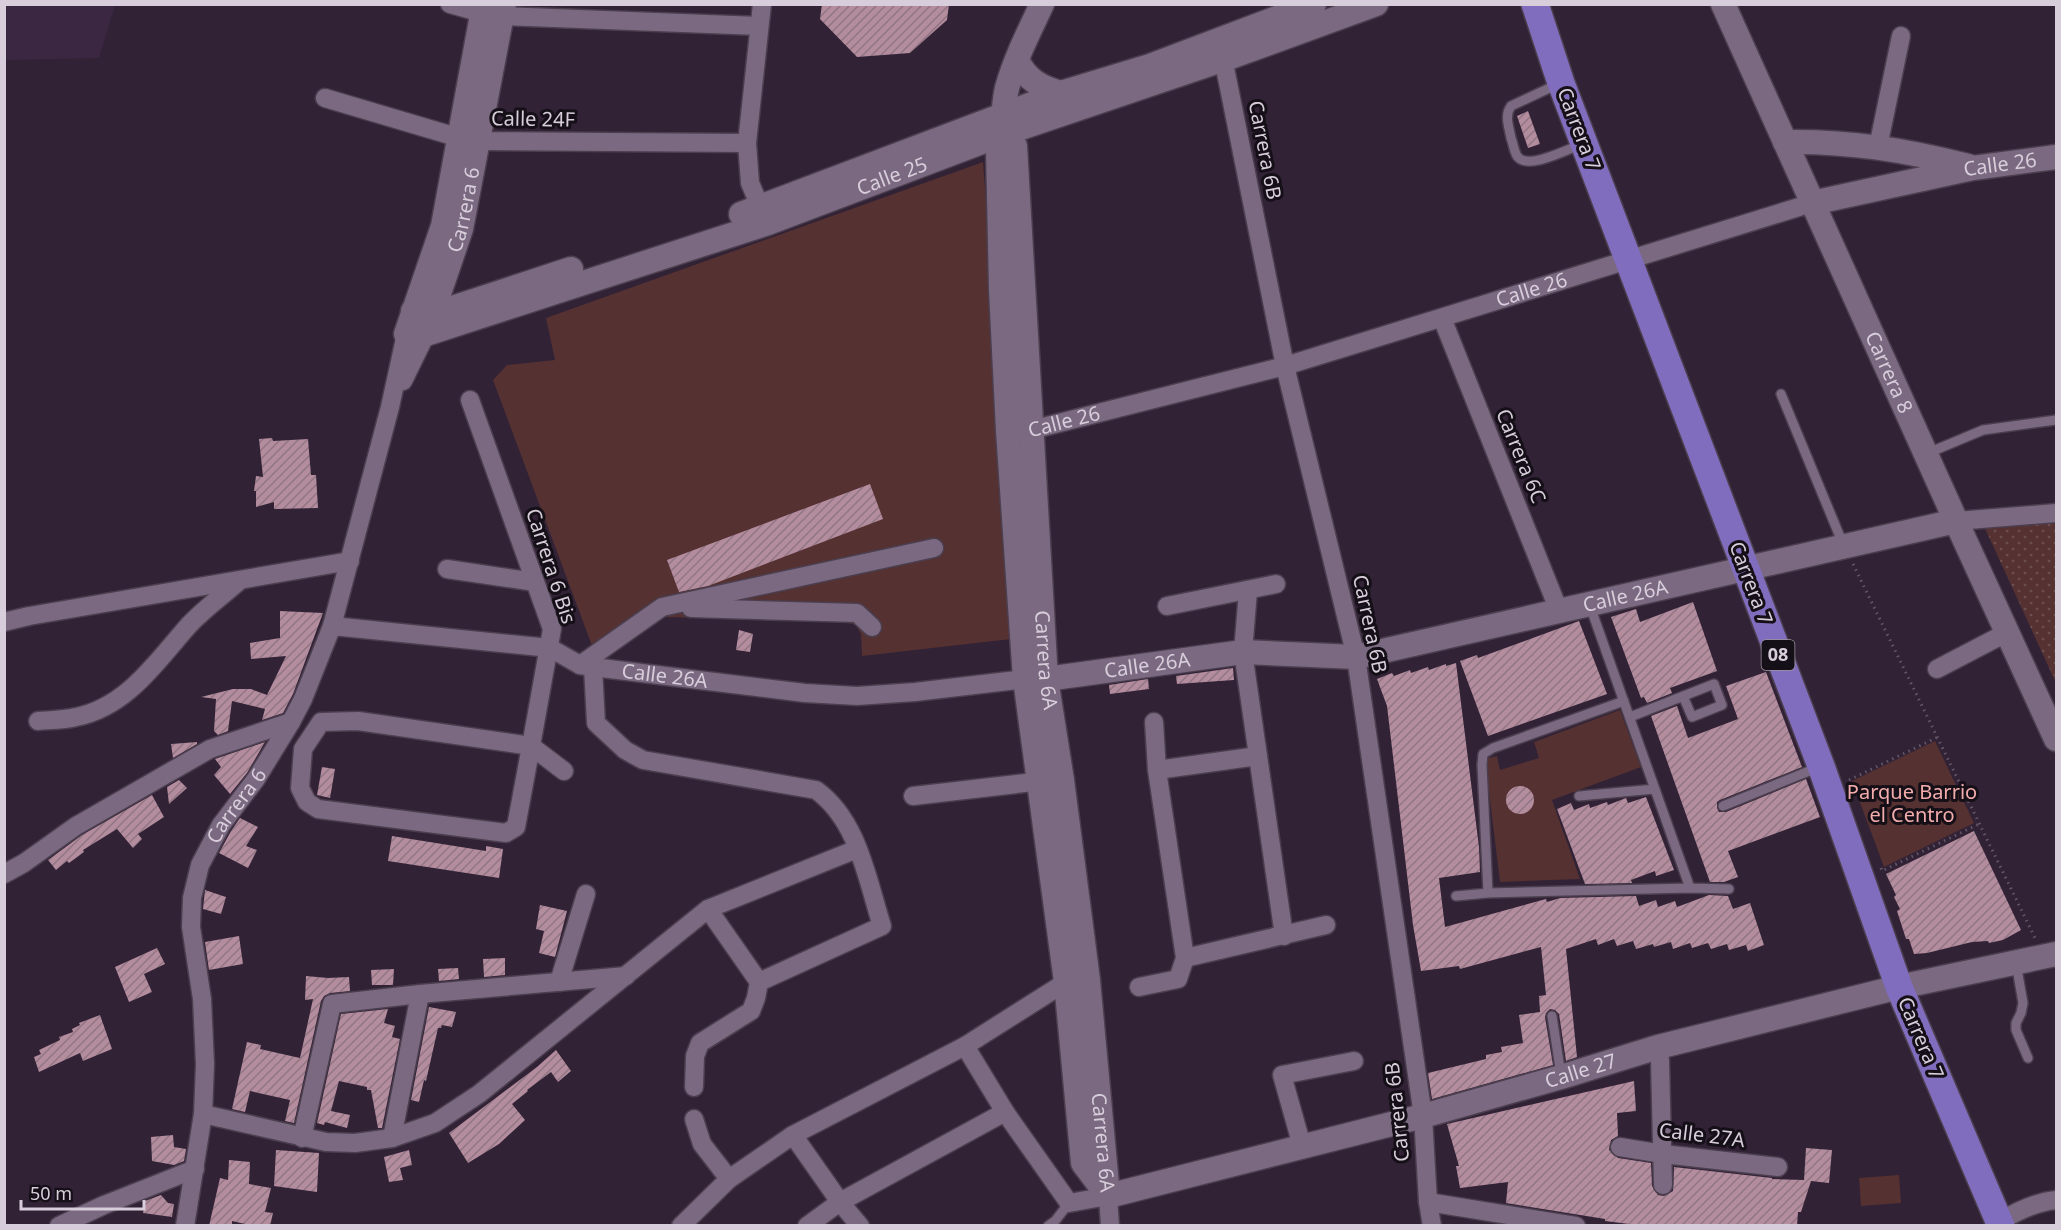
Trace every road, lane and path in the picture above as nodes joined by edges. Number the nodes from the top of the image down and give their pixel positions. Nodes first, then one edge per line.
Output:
1 (450, 4) edge
2 (762, 4) edge
3 (1042, 4) edge
4 (1314, 4) edge
5 (1376, 4) edge
6 (1535, 4) edge
7 (1723, 4) edge
8 (493, 10) edge
9 (759, 26) junction
10 (1901, 36) dead end
11 (1222, 50) junction
12 (1017, 60) junction
13 (1561, 83) junction
14 (1061, 93) junction
15 (325, 98) dead end
16 (1003, 124) junction
17 (469, 139) junction
18 (1785, 142) junction
19 (747, 143) junction
20 (1585, 143) junction
21 (1878, 147) junction
22 (2056, 157) edge
23 (1973, 168) junction
24 (1812, 203) junction
25 (764, 215) junction
26 (1628, 260) junction
27 (1442, 318) junction
28 (419, 323) junction
29 (1285, 366) junction
30 (1781, 394) dead end
31 (470, 400) dead end
32 (2056, 420) edge
33 (1019, 431) junction
34 (1925, 453) junction
35 (2056, 513) edge
36 (1956, 521) junction
37 (1844, 547) junction
38 (934, 548) dead end
39 (350, 561) junction
40 (1745, 568) junction
41 (447, 569) dead end
42 (239, 581) junction
43 (535, 582) junction
44 (1276, 584) dead end
45 (1248, 591) junction
46 (1589, 604) junction
47 (1167, 606) dead end
48 (662, 607) junction
49 (1559, 611) junction
50 (4, 622) edge
51 (332, 626) junction
52 (872, 627) dead end
53 (2006, 633) junction
54 (550, 648) junction
55 (1243, 652) junction
56 (1356, 657) junction
57 (586, 666) junction
58 (1937, 669) dead end
59 (1036, 679) junction
60 (1683, 696) dead end
61 (1624, 701) junction
62 (1630, 717) junction
63 (38, 721) dead end
64 (291, 722) junction
65 (1154, 722) dead end
66 (1938, 737) junction
67 (2056, 740) edge
68 (531, 746) junction
69 (1258, 756) junction
70 (1821, 766) junction
71 (1157, 770) junction
72 (564, 771) dead end
73 (1050, 780) junction
74 (1655, 789) junction
75 (1852, 789) dead end
76 (913, 796) dead end
77 (1579, 796) dead end
78 (1723, 806) dead end
79 (1979, 824) junction
80 (857, 849) junction
81 (1878, 861) dead end
82 (4, 874) edge
83 (1690, 888) junction
84 (1729, 889) dead end
85 (1488, 893) junction
86 (586, 894) dead end
87 (1456, 896) dead end
88 (708, 909) junction
89 (1326, 925) dead end
90 (1284, 936) junction
91 (2050, 955) edge
92 (1185, 958) junction
93 (2016, 962) junction
94 (626, 976) junction
95 (1077, 981) junction
96 (559, 982) junction
97 (759, 982) junction
98 (1139, 987) dead end
99 (1899, 987) junction
100 (420, 994) junction
101 (1552, 1016) dead end
102 (964, 1046) junction
103 (1658, 1047) junction
104 (2028, 1058) dead end
105 (1354, 1061) dead end
106 (1561, 1077) junction
107 (694, 1087) dead end
108 (1005, 1112) junction
109 (203, 1114) junction
110 (1423, 1116) junction
111 (694, 1119) dead end
112 (793, 1135) junction
113 (302, 1138) junction
114 (392, 1138) junction
115 (1302, 1146) junction
116 (1620, 1147) dead end
117 (1663, 1155) junction
118 (1778, 1167) dead end
119 (195, 1169) junction
120 (729, 1179) junction
121 (1663, 1185) dead end
122 (1108, 1196) junction
123 (2056, 1200) edge
124 (840, 1202) junction
125 (1428, 1202) junction
126 (1069, 1203) junction
127 (1548, 1224) edge
128 (2000, 1224) edge
129 (59, 1226) edge
130 (185, 1226) edge
131 (681, 1226) edge
132 (807, 1226) edge
133 (860, 1226) edge
134 (1048, 1226) edge
135 (1110, 1226) edge
136 (1432, 1226) edge
137 (1576, 1226) edge

1 - 8 street
2 - 9 street
3 - 12 street
4 - 11 street, Calle 25
5 - 11 street, Calle 25
6 - 13 main road, Carrera 7 / 08
7 - 18 street, Carrera 8
8 - 9 street
8 - 17 street, Carrera 6
9 - 19 street
10 - 21 street
11 - 14 street, Calle 25
11 - 16 street, Calle 25
11 - 29 street, Carrera 6B
12 - 14 street
12 - 16 street
13 - 20 main road, Carrera 7 / 08
13 - 20 lane
14 - 16 street, Calle 25
15 - 17 street, Calle 24F
16 - 25 street, Calle 25
16 - 33 street, Carrera 6A
17 - 19 street, Calle 24F
17 - 28 street, Carrera 6
18 - 21 street
18 - 24 street, Carrera 8
19 - 25 street
20 - 26 main road, Carrera 7 / 08
21 - 23 street
22 - 23 street, Calle 26
23 - 24 street, Calle 26
24 - 26 street, Calle 26
24 - 34 street, Carrera 8
25 - 28 street, Calle 25
26 - 27 street, Calle 26
26 - 40 main road, Carrera 7 / 08
27 - 29 street, Calle 26
27 - 49 street, Carrera 6C
28 - 39 street, Carrera 6
29 - 33 street, Calle 26
29 - 56 street, Carrera 6B
30 - 37 lane
31 - 43 street, Carrera 6 Bis
32 - 34 lane
33 - 59 street, Carrera 6A
34 - 36 street, Carrera 8
35 - 36 street
36 - 37 street, Calle 26A
36 - 53 street, Carrera 8
37 - 40 street, Calle 26A
37 - 66 path
38 - 48 street
39 - 42 street
39 - 51 street, Carrera 6
40 - 46 street, Calle 26A
40 - 70 main road, Carrera 7 / 08
41 - 43 street
42 - 50 street
42 - 63 street
43 - 54 street, Carrera 6 Bis
44 - 45 street
45 - 47 street
45 - 55 street
46 - 49 street, Calle 26A
46 - 61 lane
48 - 52 street
48 - 57 street
49 - 56 street, Calle 26A
51 - 54 street, Calle 26A
51 - 64 street, Carrera 6
53 - 58 street
53 - 67 street, Carrera 8
54 - 57 street, Calle 26A
54 - 68 street, Carrera 6 Bis
55 - 56 street, Calle 26A
55 - 59 street, Calle 26A
55 - 69 street
56 - 110 street, Carrera 6B
57 - 59 street, Calle 26A
57 - 80 street
59 - 73 street, Carrera 6A
60 - 62 lane
61 - 62 lane
61 - 85 lane
62 - 74 lane
64 - 82 street
64 - 109 street, Carrera 6
65 - 71 street
66 - 75 path
66 - 79 path
68 - 68 street, Carrera 6 Bis
68 - 72 street
69 - 71 street
69 - 90 street
70 - 78 lane
70 - 99 main road, Carrera 7 / 08
71 - 92 street
73 - 76 street
73 - 95 street, Carrera 6A
74 - 77 lane
74 - 83 lane
79 - 81 path
79 - 91 path
80 - 88 street
80 - 97 street
83 - 84 lane
83 - 85 lane
85 - 87 lane
86 - 96 street
88 - 94 street
88 - 97 street
89 - 90 street
90 - 92 street
91 - 93 street, Calle 27
92 - 98 street
93 - 99 street, Calle 27
93 - 104 lane
94 - 96 street
94 - 114 street
95 - 102 street
95 - 122 street, Carrera 6A
96 - 100 street
97 - 107 street
99 - 103 street, Calle 27
99 - 128 main road, Carrera 7 / 08
100 - 113 street
100 - 114 street
101 - 106 lane
102 - 108 street
102 - 112 street
103 - 106 street, Calle 27
103 - 117 street
105 - 115 street
106 - 110 street, Calle 27
108 - 124 street
108 - 126 street
109 - 113 street
109 - 119 street, Carrera 6
110 - 115 street, Calle 27
110 - 125 street, Carrera 6B
111 - 120 street
112 - 120 street
112 - 124 street
113 - 114 street
115 - 122 street, Calle 27
116 - 117 street, Calle 27A
117 - 118 street, Calle 27A
117 - 121 street
119 - 129 street
119 - 130 street, Carrera 6
120 - 131 street
122 - 126 street
122 - 135 street
123 - 128 street
124 - 132 street
124 - 133 street
125 - 127 street
125 - 136 street, Carrera 6B
126 - 134 lane
127 - 137 street

